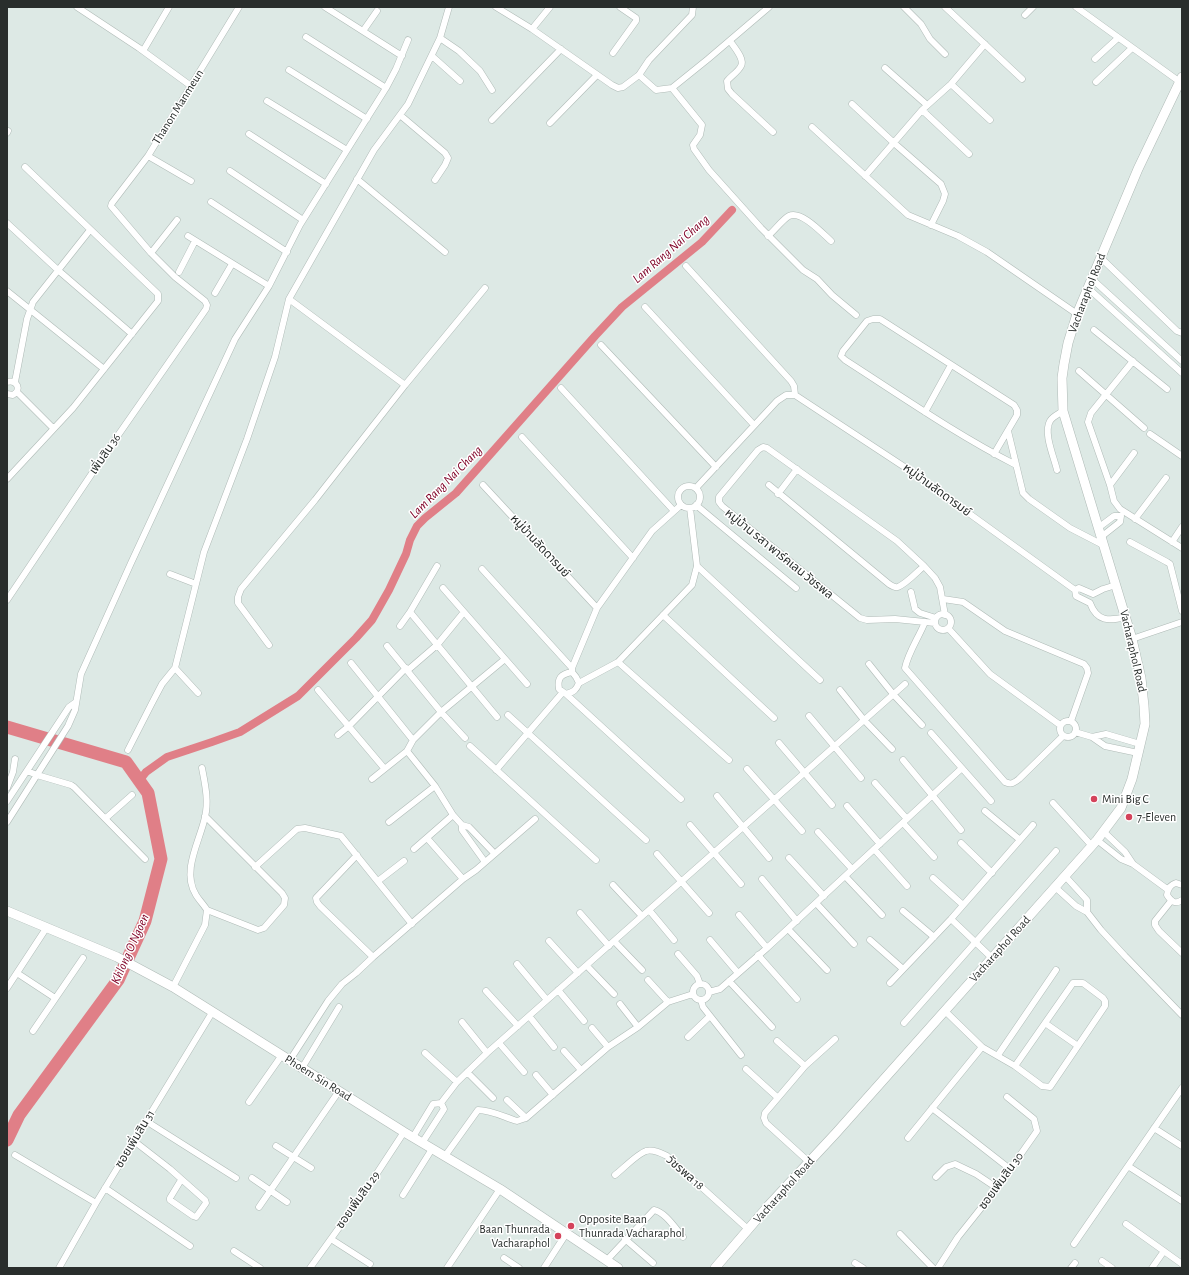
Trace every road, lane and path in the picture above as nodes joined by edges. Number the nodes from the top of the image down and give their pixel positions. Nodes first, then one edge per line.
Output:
1 (77, 7) edge
2 (169, 7) edge
3 (239, 7) edge
4 (325, 7) edge
5 (449, 7) edge
6 (496, 7) edge
7 (550, 7) edge
8 (620, 7) edge
9 (693, 7) edge
10 (769, 7) edge
11 (904, 7) edge
12 (945, 7) edge
13 (1032, 7) edge
14 (1076, 7) edge
15 (377, 11) dead end
16 (1025, 15) dead end
17 (532, 29) junction
18 (363, 31) junction
19 (306, 37) dead end
20 (440, 38) junction
21 (1118, 38) junction
22 (408, 40) dead end
23 (730, 40) junction
24 (985, 44) junction
25 (1132, 48) junction
26 (561, 49) junction
27 (143, 51) junction
28 (613, 53) dead end
29 (945, 54) dead end
30 (402, 56) junction
31 (432, 56) junction
32 (1095, 59) dead end
33 (885, 68) dead end
34 (289, 70) dead end
35 (597, 75) junction
36 (639, 75) junction
37 (1022, 79) dead end
38 (1181, 80) edge
39 (460, 81) dead end
40 (1096, 82) dead end
41 (951, 84) junction
42 (191, 86) junction
43 (386, 88) junction
44 (672, 88) junction
45 (492, 90) dead end
46 (268, 101) dead end
47 (852, 104) dead end
48 (927, 105) junction
49 (922, 110) junction
50 (400, 115) junction
51 (367, 119) junction
52 (492, 120) dead end
53 (990, 120) dead end
54 (550, 123) dead end
55 (812, 126) dead end
56 (773, 132) dead end
57 (249, 134) dead end
58 (894, 143) junction
59 (347, 150) junction
60 (970, 154) dead end
61 (148, 156) junction
62 (25, 167) dead end
63 (230, 171) dead end
64 (865, 176) junction
65 (357, 179) junction
66 (435, 180) dead end
67 (191, 181) dead end
68 (326, 184) junction
69 (211, 202) dead end
70 (177, 220) dead end
71 (304, 220) junction
72 (7, 223) edge
73 (931, 225) junction
74 (90, 230) junction
75 (188, 236) dead end
76 (768, 236) junction
77 (195, 241) junction
78 (831, 241) dead end
79 (286, 252) junction
80 (445, 252) dead end
81 (151, 253) junction
82 (1100, 258) junction
83 (232, 264) junction
84 (686, 266) dead end
85 (59, 271) junction
86 (179, 272) dead end
87 (1092, 278) junction
88 (269, 286) junction
89 (485, 288) dead end
90 (1088, 288) junction
91 (7, 291) edge
92 (215, 293) dead end
93 (289, 299) junction
94 (1120, 304) junction
95 (645, 307) dead end
96 (30, 310) junction
97 (1114, 312) junction
98 (1077, 314) junction
99 (856, 315) dead end
100 (1135, 319) junction
101 (1130, 326) junction
102 (1094, 330) dead end
103 (1182, 333) edge
104 (132, 334) junction
105 (601, 345) dead end
106 (1133, 361) junction
107 (1182, 361) edge
108 (951, 365) junction
109 (104, 369) junction
110 (1079, 371) dead end
111 (1182, 373) edge
112 (7, 382) edge
113 (15, 382) junction
114 (405, 385) junction
115 (561, 388) dead end
116 (1167, 390) dead end
117 (17, 392) junction
118 (7, 394) edge
119 (1106, 394) junction
120 (795, 395) junction
121 (1063, 411) junction
122 (925, 412) junction
123 (754, 425) junction
124 (53, 428) junction
125 (1144, 428) dead end
126 (1008, 432) junction
127 (1150, 434) dead end
128 (522, 437) dead end
129 (1134, 453) dead end
130 (994, 454) junction
131 (1182, 455) edge
132 (1016, 465) junction
133 (716, 467) junction
134 (797, 469) junction
135 (1057, 470) dead end
136 (1166, 478) dead end
137 (7, 479) edge
138 (483, 485) dead end
139 (769, 485) dead end
140 (1110, 485) junction
141 (696, 488) junction
142 (778, 494) junction
143 (681, 505) junction
144 (696, 505) junction
145 (690, 508) junction
146 (674, 511) junction
147 (1123, 514) junction
148 (1135, 519) junction
149 (1182, 527) edge
150 (1101, 537) junction
151 (1130, 542) dead end
152 (1172, 542) junction
153 (1182, 548) edge
154 (633, 558) junction
155 (437, 566) dead end
156 (697, 566) junction
157 (924, 566) junction
158 (482, 569) dead end
159 (170, 574) dead end
160 (196, 584) junction
161 (1116, 585) junction
162 (443, 588) dead end
163 (796, 588) dead end
164 (1075, 590) junction
165 (911, 592) dead end
166 (1093, 594) junction
167 (943, 599) junction
168 (7, 600) edge
169 (1090, 603) junction
170 (597, 608) junction
171 (1182, 611) edge
172 (410, 612) junction
173 (464, 612) junction
174 (664, 615) junction
175 (945, 615) junction
176 (1126, 617) junction
177 (936, 620) junction
178 (925, 622) junction
179 (1182, 622) edge
180 (400, 626) dead end
181 (948, 628) junction
182 (1132, 639) junction
183 (437, 644) junction
184 (269, 645) dead end
185 (387, 646) dead end
186 (505, 659) junction
187 (618, 662) junction
188 (351, 663) dead end
189 (869, 664) dead end
190 (175, 668) junction
191 (407, 669) junction
192 (572, 670) junction
193 (820, 680) dead end
194 (579, 683) junction
195 (527, 684) dead end
196 (905, 684) dead end
197 (472, 687) junction
198 (318, 690) dead end
199 (840, 690) dead end
200 (198, 692) dead end
201 (565, 693) junction
202 (894, 694) junction
203 (379, 697) junction
204 (76, 702) junction
205 (441, 712) junction
206 (508, 715) dead end
207 (809, 716) dead end
208 (497, 717) dead end
209 (774, 718) dead end
210 (864, 720) junction
211 (1071, 721) junction
212 (922, 725) dead end
213 (1060, 725) junction
214 (350, 726) junction
215 (1075, 732) junction
216 (527, 733) junction
217 (931, 733) dead end
218 (338, 735) dead end
219 (1063, 736) junction
220 (1092, 737) junction
221 (465, 738) dead end
222 (413, 740) junction
223 (779, 743) dead end
224 (1140, 744) junction
225 (470, 746) dead end
226 (835, 746) junction
227 (892, 748) dead end
228 (128, 750) dead end
229 (407, 751) junction
230 (1138, 753) junction
231 (15, 758) dead end
232 (729, 760) dead end
233 (903, 760) dead end
234 (202, 768) dead end
235 (384, 768) junction
236 (962, 768) junction
237 (747, 769) dead end
238 (496, 770) junction
239 (27, 771) junction
240 (804, 773) junction
241 (37, 775) junction
242 (861, 778) dead end
243 (372, 779) dead end
244 (875, 783) dead end
245 (435, 786) junction
246 (7, 788) edge
247 (132, 794) dead end
248 (718, 796) dead end
249 (932, 796) junction
250 (681, 799) dead end
251 (775, 799) junction
252 (7, 801) edge
253 (992, 801) dead end
254 (1053, 803) dead end
255 (832, 805) dead end
256 (847, 806) dead end
257 (985, 811) dead end
258 (453, 815) junction
259 (205, 816) junction
260 (106, 818) junction
261 (535, 820) dead end
262 (905, 821) junction
263 (7, 822) edge
264 (389, 822) dead end
265 (462, 825) junction
266 (690, 825) dead end
267 (1033, 825) dead end
268 (743, 826) junction
269 (802, 830) dead end
270 (961, 830) dead end
271 (818, 832) dead end
272 (1104, 832) junction
273 (426, 838) junction
274 (1019, 839) junction
275 (646, 840) dead end
276 (961, 843) dead end
277 (1094, 843) junction
278 (880, 844) junction
279 (414, 849) dead end
280 (874, 849) junction
281 (1056, 851) dead end
282 (714, 853) junction
283 (494, 854) junction
284 (657, 854) dead end
285 (357, 855) junction
286 (934, 856) dead end
287 (769, 858) dead end
288 (789, 858) dead end
289 (145, 859) dead end
290 (596, 860) dead end
291 (404, 861) dead end
292 (485, 862) junction
293 (1133, 864) junction
294 (255, 867) junction
295 (852, 869) junction
296 (992, 873) junction
297 (845, 876) junction
298 (1065, 876) junction
299 (933, 878) dead end
300 (463, 879) junction
301 (762, 879) dead end
302 (378, 881) junction
303 (681, 882) junction
304 (741, 884) dead end
305 (613, 885) dead end
306 (1182, 885) edge
307 (907, 886) dead end
308 (1055, 887) junction
309 (1168, 889) junction
310 (824, 896) junction
311 (1182, 900) edge
312 (1171, 901) junction
313 (816, 903) junction
314 (963, 905) junction
315 (207, 910) junction
316 (649, 910) junction
317 (7, 911) edge
318 (903, 911) dead end
319 (1087, 912) junction
320 (580, 913) dead end
321 (709, 913) dead end
322 (739, 915) dead end
323 (882, 915) dead end
324 (642, 916) junction
325 (951, 919) junction
326 (797, 921) junction
327 (412, 924) junction
328 (46, 927) junction
329 (788, 929) junction
330 (934, 937) junction
331 (674, 940) dead end
332 (710, 940) dead end
333 (870, 940) dead end
334 (549, 941) dead end
335 (614, 941) junction
336 (976, 942) junction
337 (854, 944) dead end
338 (608, 946) junction
339 (767, 948) junction
340 (1182, 953) edge
341 (678, 954) dead end
342 (758, 955) junction
343 (373, 957) junction
344 (83, 958) dead end
345 (992, 958) junction
346 (517, 964) dead end
347 (587, 966) junction
348 (903, 969) junction
349 (642, 970) dead end
350 (827, 970) dead end
351 (1056, 970) dead end
352 (17, 973) junction
353 (578, 973) junction
354 (738, 973) junction
355 (648, 980) dead end
356 (729, 981) junction
357 (890, 983) dead end
358 (700, 984) junction
359 (173, 987) junction
360 (7, 988) edge
361 (558, 990) junction
362 (486, 991) dead end
363 (709, 992) junction
364 (614, 994) dead end
365 (693, 994) junction
366 (55, 998) junction
367 (797, 999) dead end
368 (547, 1000) junction
369 (701, 1000) junction
370 (668, 1002) junction
371 (620, 1004) dead end
372 (339, 1007) dead end
373 (213, 1011) junction
374 (945, 1011) junction
375 (1182, 1015) edge
376 (529, 1016) junction
377 (710, 1016) junction
378 (584, 1021) dead end
379 (462, 1022) dead end
380 (904, 1023) dead end
381 (1045, 1023) junction
382 (518, 1026) junction
383 (638, 1026) junction
384 (772, 1027) dead end
385 (592, 1028) dead end
386 (33, 1031) dead end
387 (688, 1036) dead end
388 (835, 1039) dead end
389 (777, 1041) dead end
390 (499, 1043) junction
391 (1078, 1046) junction
392 (554, 1047) dead end
393 (608, 1047) junction
394 (982, 1048) junction
395 (564, 1051) dead end
396 (425, 1053) dead end
397 (487, 1053) junction
398 (740, 1055) dead end
399 (998, 1055) junction
400 (286, 1058) junction
401 (805, 1066) junction
402 (1015, 1066) junction
403 (302, 1068) junction
404 (746, 1069) dead end
405 (581, 1070) junction
406 (466, 1072) junction
407 (524, 1072) dead end
408 (536, 1075) dead end
409 (457, 1082) junction
410 (1181, 1090) edge
411 (339, 1091) junction
412 (553, 1095) junction
413 (1007, 1097) dead end
414 (493, 1098) dead end
415 (777, 1098) junction
416 (507, 1100) dead end
417 (249, 1102) dead end
418 (441, 1103) junction
419 (932, 1108) junction
420 (526, 1118) junction
421 (146, 1121) junction
422 (1154, 1128) junction
423 (404, 1132) junction
424 (413, 1137) junction
425 (908, 1138) dead end
426 (134, 1141) junction
427 (422, 1143) junction
428 (276, 1146) dead end
429 (1182, 1146) edge
430 (432, 1149) junction
431 (15, 1155) dead end
432 (293, 1156) junction
433 (445, 1156) junction
434 (809, 1162) junction
435 (1128, 1166) junction
436 (311, 1168) dead end
437 (1010, 1169) junction
438 (616, 1175) dead end
439 (936, 1177) dead end
440 (236, 1178) dead end
441 (252, 1178) dead end
442 (181, 1180) junction
443 (105, 1188) junction
444 (997, 1188) junction
445 (500, 1190) junction
446 (270, 1191) junction
447 (403, 1194) dead end
448 (1182, 1201) edge
449 (287, 1202) dead end
450 (96, 1203) junction
451 (259, 1207) dead end
452 (1126, 1224) dead end
453 (749, 1230) junction
454 (566, 1234) junction
455 (900, 1234) dead end
456 (683, 1237) dead end
457 (331, 1239) junction
458 (625, 1239) junction
459 (1074, 1244) dead end
460 (190, 1246) dead end
461 (234, 1251) dead end
462 (1164, 1251) junction
463 (504, 1258) dead end
464 (606, 1261) junction
465 (1102, 1261) dead end
466 (653, 1263) dead end
467 (855, 1263) dead end
468 (370, 1264) dead end
469 (1182, 1264) edge
470 (59, 1268) edge
471 (260, 1268) edge
472 (310, 1268) edge
473 (447, 1268) edge
474 (519, 1268) edge
475 (544, 1268) edge
476 (618, 1268) edge
477 (715, 1268) edge
478 (863, 1268) edge
479 (933, 1268) edge
480 (938, 1268) edge
481 (1112, 1268) edge
482 (1152, 1268) edge

1 - 27 street
2 - 27 street
3 - 42 street, Thanon Manmeun
4 - 18 street
5 - 20 street
6 - 17 street
7 - 17 street
8 - 28 street
9 - 36 street
10 - 23 street
11 - 29 street
12 - 24 street
13 - 16 street
14 - 21 street
15 - 18 street
17 - 26 street
18 - 30 street
19 - 43 street
20 - 31 street
20 - 45 street
21 - 25 street
21 - 32 street
22 - 30 street
23 - 44 street
23 - 56 street
24 - 37 street
24 - 41 street
25 - 38 street
25 - 40 street
26 - 35 street
26 - 52 street
27 - 42 street
30 - 43 street
31 - 39 street
31 - 50 street
33 - 48 street
34 - 51 street
35 - 36 street
35 - 54 street
36 - 44 street
38 - 82 street, Vacharaphol Road
41 - 48 street
41 - 53 street
42 - 61 street, Thanon Manmeun
43 - 51 street
44 - 76 street
46 - 59 street
47 - 58 street
48 - 49 street
49 - 58 street
49 - 60 street
50 - 65 street
50 - 66 street
51 - 59 street
55 - 64 street
57 - 68 street
58 - 64 street
58 - 73 street
59 - 68 street
61 - 67 street
61 - 81 street, Thanon Manmeun
62 - 74 street
63 - 71 street
64 - 73 street
65 - 80 street
65 - 93 street
68 - 71 street
69 - 79 street
70 - 81 street
71 - 79 street
72 - 85 street
73 - 98 street
74 - 85 street
74 - 104 street
75 - 77 street
76 - 78 street
76 - 99 street
77 - 83 street
77 - 86 street
79 - 88 street
81 - 168 street, เพิ่มสิน 36
82 - 87 street, Vacharaphol Road
82 - 103 street
83 - 88 street
83 - 92 street
84 - 120 street
85 - 96 street
85 - 104 street
87 - 90 street, Vacharaphol Road
87 - 94 street
88 - 204 street
89 - 114 street
90 - 97 street
90 - 98 street, Vacharaphol Road
91 - 96 street
93 - 114 street
93 - 160 street
94 - 97 street
94 - 100 street
95 - 123 street
96 - 109 street
96 - 113 street
97 - 101 street
98 - 121 street, Vacharaphol Road
100 - 101 street
100 - 107 street
101 - 111 street
102 - 106 street
104 - 109 street
105 - 133 street
106 - 116 street
106 - 119 street
108 - 122 street
108 - 122 street
108 - 126 street
109 - 124 street
110 - 119 street
112 - 113 street
113 - 117 street
114 - 184 street
115 - 146 street
117 - 118 street
117 - 124 street
119 - 125 street
119 - 140 street
120 - 123 street
120 - 164 street, หมู่บ้านลัดดารมย์
121 - 135 street
121 - 150 street, Vacharaphol Road
122 - 130 street
123 - 133 street
124 - 137 street
126 - 130 street
126 - 132 street
127 - 131 street
128 - 154 street
129 - 140 street
130 - 132 street
132 - 150 street
133 - 141 street
134 - 142 street
134 - 157 street, หมู่บ้าน รสา พาร์คเลน วัชรพล
134 - 178 street, หมู่บ้าน รสา พาร์คเลน วัชรพล
136 - 148 street
138 - 170 street, หมู่บ้านลัดดารมย์
139 - 142 street
140 - 147 street
141 - 143 street
141 - 144 street
142 - 157 street
143 - 145 street
143 - 146 street
144 - 145 street
144 - 163 street
145 - 156 street
146 - 154 street
147 - 148 street
147 - 150 street
148 - 152 street
149 - 152 street
150 - 161 street, Vacharaphol Road
151 - 171 street
152 - 153 street
154 - 170 street
155 - 172 street
156 - 174 street
156 - 193 street
157 - 167 street, หมู่บ้าน รสา พาร์คเลน วัชรพล
158 - 192 street
159 - 160 street
160 - 190 street
161 - 166 street
161 - 176 street, Vacharaphol Road
162 - 173 street
164 - 166 street, หมู่บ้านลัดดารมย์
164 - 169 street, หมู่บ้านลัดดารมย์
165 - 177 street
166 - 169 street
167 - 175 street, หมู่บ้าน รสา พาร์คเลน วัชรพล
167 - 211 street
169 - 176 street, หมู่บ้านลัดดารมย์
170 - 192 street
172 - 180 street
172 - 183 street
173 - 183 street
173 - 186 street
174 - 187 street
174 - 209 street
175 - 177 street
175 - 181 street
176 - 182 street, Vacharaphol Road
177 - 178 street, หมู่บ้าน รสา พาร์คเลน วัชรพล
177 - 181 street
178 - 219 street
179 - 182 street
181 - 213 street
182 - 224 street, Vacharaphol Road
183 - 191 street
183 - 197 street
185 - 191 street
186 - 195 street
186 - 197 street
187 - 194 street
187 - 232 street
188 - 203 street
189 - 202 street
190 - 200 street
190 - 228 street
191 - 203 street
191 - 205 street
192 - 194 street
192 - 201 street
194 - 201 street
196 - 202 street
197 - 205 street
197 - 208 street
198 - 214 street
199 - 210 street
201 - 216 street
201 - 250 street
202 - 210 street
202 - 212 street
203 - 214 street
203 - 222 street
204 - 239 street
204 - 241 street
205 - 221 street
205 - 222 street
206 - 216 street
207 - 226 street
210 - 226 street
210 - 227 street
211 - 213 street
211 - 215 street
213 - 219 street
214 - 218 street
214 - 235 street
215 - 219 street
215 - 220 street
216 - 238 street
216 - 275 street
217 - 236 street
220 - 224 street
220 - 230 street
222 - 229 street
223 - 240 street
224 - 230 street, Vacharaphol Road
225 - 238 street
226 - 240 street
226 - 242 street
229 - 235 street
229 - 245 street
230 - 272 street, Vacharaphol Road
231 - 246 street
233 - 249 street
234 - 259 street
235 - 243 street
236 - 249 street
236 - 253 street
237 - 251 street
238 - 290 street
239 - 241 street
239 - 252 street
240 - 251 street
240 - 255 street
241 - 260 street
241 - 263 street
244 - 262 street
245 - 258 street
245 - 264 street
247 - 260 street
248 - 268 street
249 - 262 street
249 - 270 street
251 - 268 street
251 - 269 street
254 - 277 street
256 - 278 street
257 - 274 street
258 - 265 street
258 - 273 street
259 - 294 street
259 - 315 street
260 - 289 street
261 - 283 street
262 - 278 street
262 - 286 street
265 - 283 street
265 - 292 street
266 - 282 street
267 - 274 street
268 - 282 street
268 - 287 street
271 - 295 street
272 - 277 street, Vacharaphol Road
272 - 293 street
273 - 279 street
273 - 300 street
274 - 296 street
276 - 296 street
277 - 293 street
277 - 298 street, Vacharaphol Road
278 - 280 street
280 - 295 street
280 - 307 street
281 - 336 street
282 - 303 street
282 - 304 street
283 - 292 street
284 - 303 street
285 - 294 street
285 - 302 street
285 - 343 street
288 - 310 street
291 - 302 street
292 - 300 street
293 - 309 street
294 - 315 street
295 - 297 street
296 - 314 street
297 - 310 street
297 - 323 street
298 - 308 street, Vacharaphol Road
298 - 319 street
299 - 314 street
300 - 327 street
301 - 326 street
302 - 327 street
303 - 316 street
303 - 321 street
305 - 324 street
306 - 309 street
308 - 319 street
308 - 345 street, Vacharaphol Road
309 - 312 street
310 - 313 street
311 - 312 street
312 - 340 street
313 - 326 street
313 - 337 street
314 - 325 street
315 - 359 street
316 - 324 street
316 - 331 street
317 - 328 street, Phoem Sin Road
318 - 330 street
319 - 375 street
320 - 338 street
322 - 339 street
324 - 335 street
325 - 330 street
325 - 336 street
326 - 329 street
327 - 343 street
328 - 352 street
328 - 359 street, Phoem Sin Road
329 - 339 street
329 - 350 street
330 - 348 street
332 - 354 street
333 - 348 street
334 - 353 street
335 - 338 street
335 - 349 street
336 - 345 street
336 - 380 street
338 - 347 street
339 - 342 street
341 - 358 street
342 - 354 street
342 - 367 street
343 - 400 street
344 - 366 street
345 - 374 street, Vacharaphol Road
346 - 368 street
347 - 353 street
347 - 364 street
348 - 357 street
351 - 399 street
352 - 360 street
352 - 366 street
353 - 361 street
354 - 356 street
355 - 370 street
356 - 363 street
356 - 384 street
358 - 363 street
358 - 365 street
359 - 373 street, Phoem Sin Road
361 - 368 street
361 - 378 street
362 - 382 street
363 - 369 street
365 - 369 street
365 - 370 street
366 - 386 street
368 - 376 street
369 - 377 street
370 - 383 street
371 - 383 street
372 - 403 street
373 - 400 street, Phoem Sin Road
373 - 421 street, ซอยเพิ่มสิน 31
374 - 394 street
374 - 434 street, Vacharaphol Road
376 - 382 street
376 - 392 street
377 - 387 street
377 - 398 street
379 - 397 street
381 - 391 street
381 - 391 street
381 - 402 street
382 - 390 street
383 - 393 street
385 - 393 street
388 - 401 street
389 - 401 street
390 - 397 street
390 - 407 street
391 - 402 street
393 - 405 street
394 - 399 street
394 - 419 street
395 - 405 street
396 - 409 street
397 - 406 street
399 - 402 street
400 - 403 street, Phoem Sin Road
400 - 417 street
401 - 415 street
403 - 411 street, Phoem Sin Road
404 - 415 street
405 - 412 street
406 - 409 street
406 - 414 street
408 - 412 street
409 - 418 street
410 - 422 street
411 - 423 street, Phoem Sin Road
411 - 432 street
412 - 420 street
413 - 437 street, ซอยเพิ่มสิน 30
415 - 434 street
416 - 420 street
418 - 424 street
418 - 427 street
419 - 425 street
419 - 437 street
420 - 433 street
421 - 426 street, ซอยเพิ่มสิน 31
421 - 440 street
422 - 429 street
422 - 435 street
423 - 424 street, Phoem Sin Road
423 - 457 street, ซอยเพิ่มสิน 29
424 - 427 street, Phoem Sin Road
426 - 442 street
426 - 443 street, ซอยเพิ่มสิน 31
427 - 430 street, Phoem Sin Road
428 - 432 street
430 - 433 street, Phoem Sin Road
430 - 447 street
431 - 450 street
432 - 436 street
432 - 446 street
433 - 445 street, Phoem Sin Road
434 - 453 street, Vacharaphol Road
435 - 448 street
435 - 459 street
437 - 444 street, ซอยเพิ่มสิน 30
438 - 453 street, วัชรพล 18
439 - 444 street
441 - 446 street
442 - 442 street
443 - 450 street, ซอยเพิ่มสิน 31
443 - 460 street
444 - 480 street, ซอยเพิ่มสิน 30
445 - 454 street, Phoem Sin Road
445 - 473 street
446 - 449 street
446 - 451 street
450 - 470 street, ซอยเพิ่มสิน 31
452 - 462 street
453 - 477 street, Vacharaphol Road
454 - 464 street, Phoem Sin Road
454 - 475 street
455 - 479 street
456 - 458 street
457 - 468 street
457 - 472 street, ซอยเพิ่มสิน 29
458 - 464 street
458 - 466 street
461 - 471 street
462 - 469 street
462 - 482 street
463 - 474 street
464 - 476 street, Phoem Sin Road
465 - 481 street
467 - 478 street

